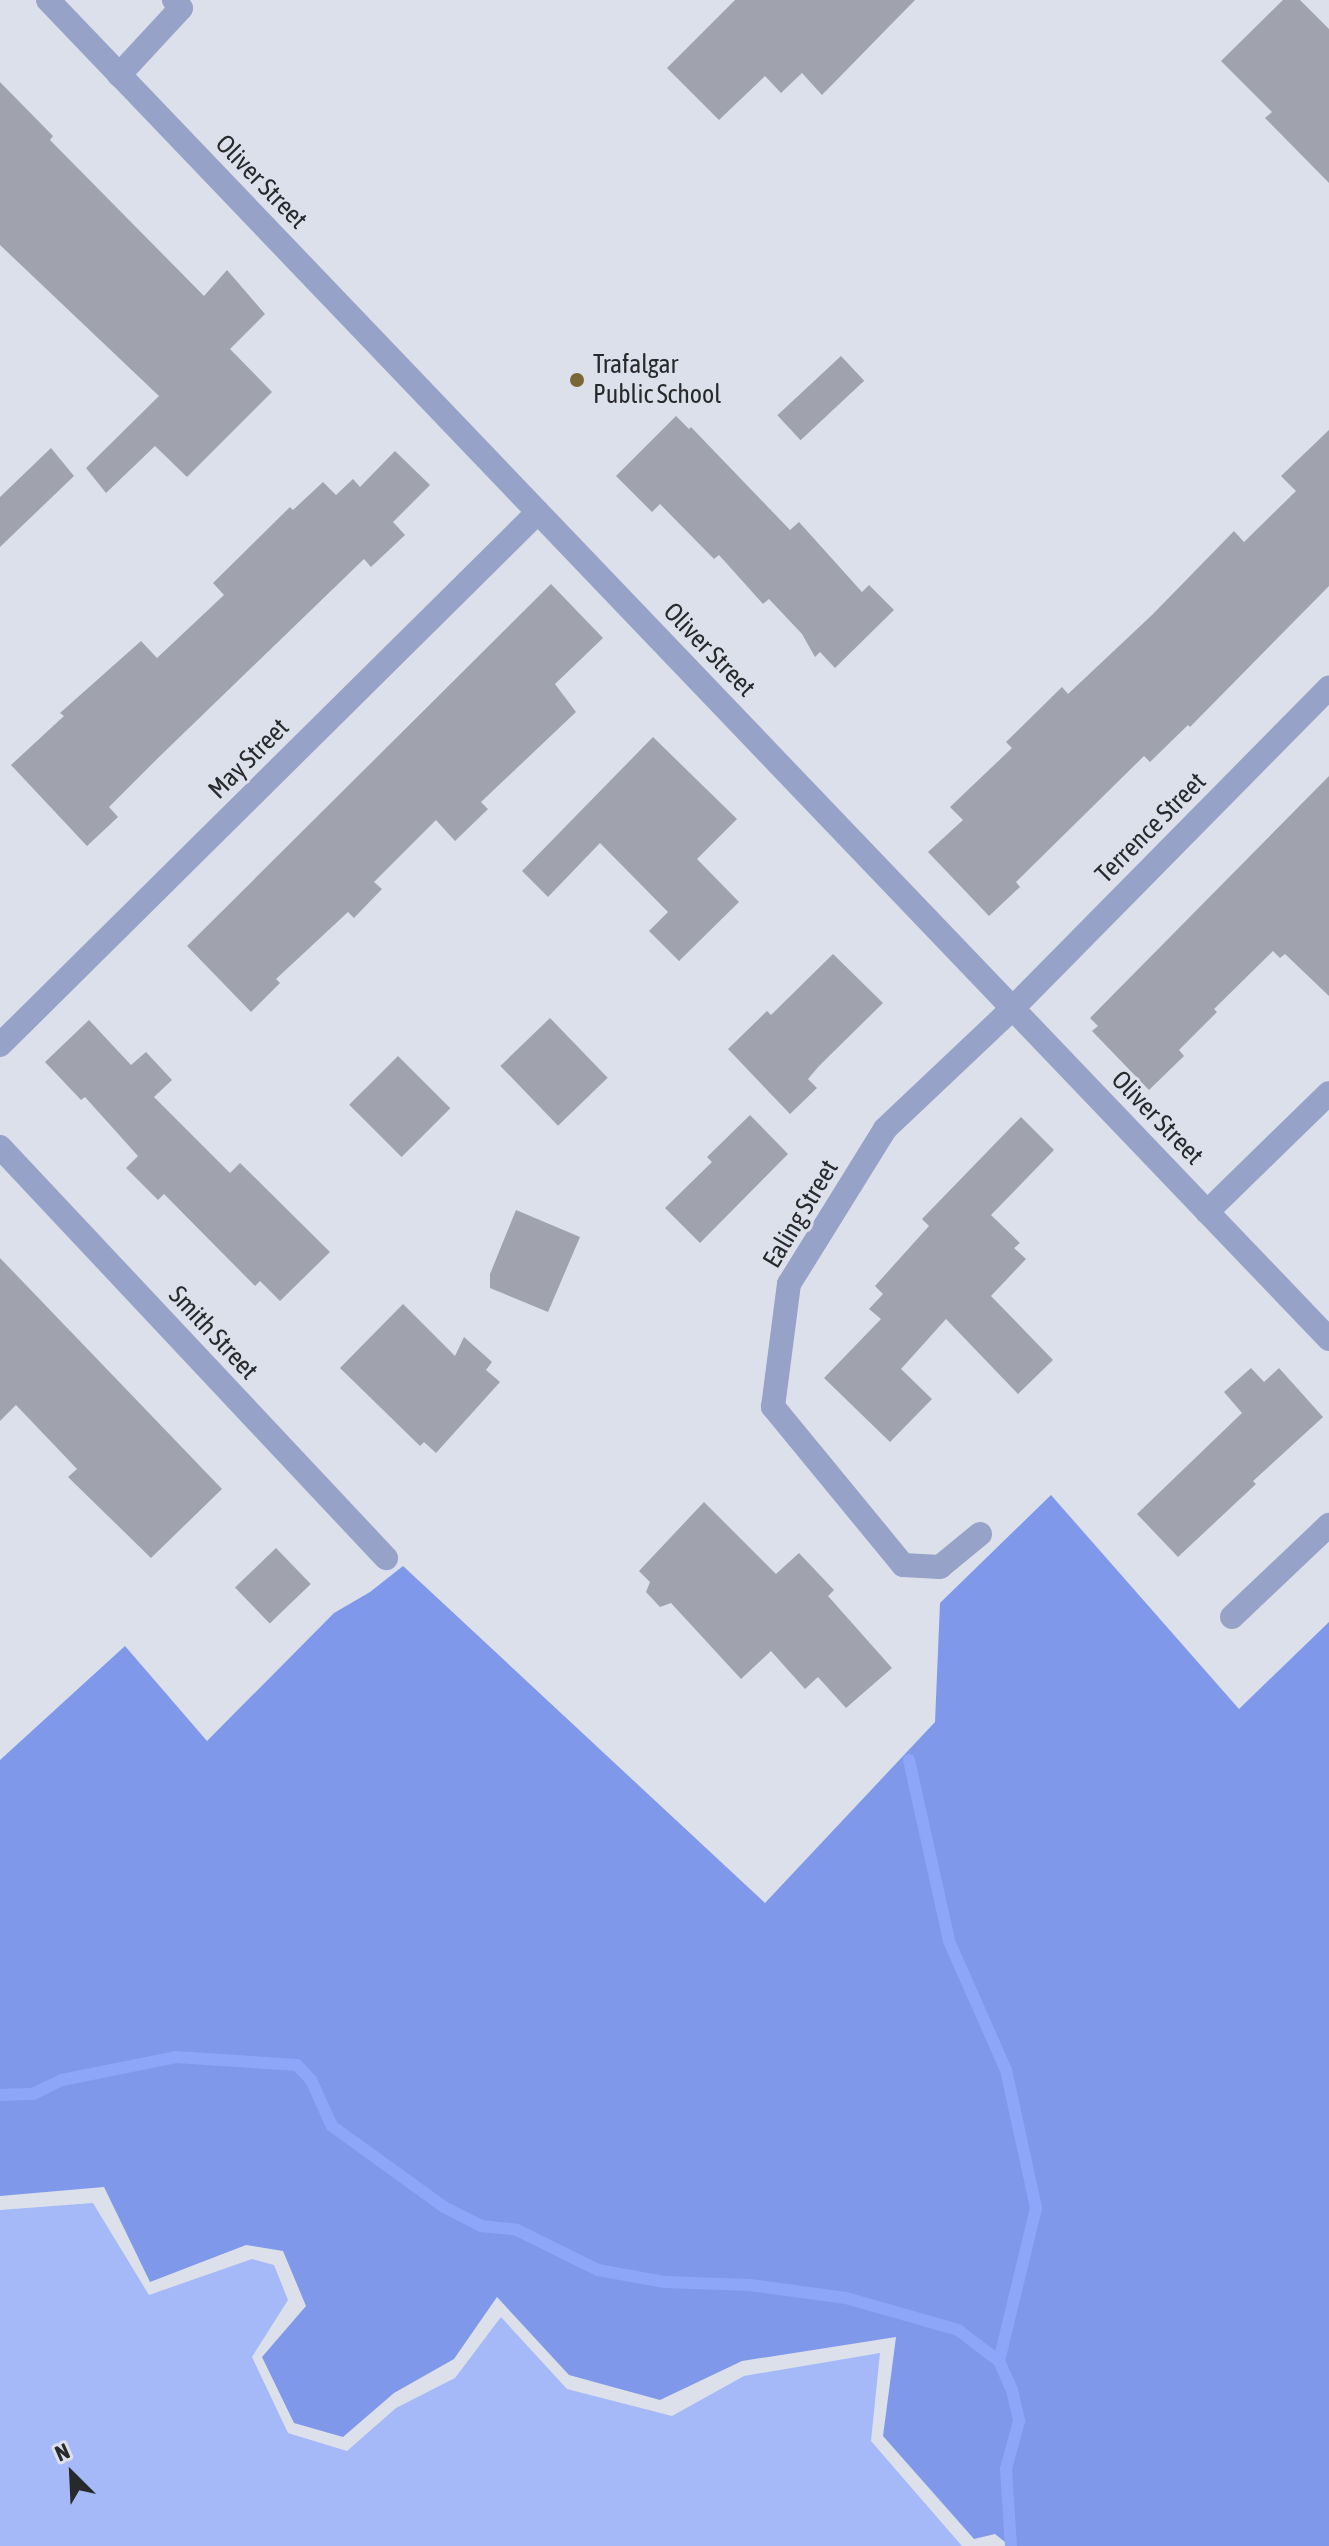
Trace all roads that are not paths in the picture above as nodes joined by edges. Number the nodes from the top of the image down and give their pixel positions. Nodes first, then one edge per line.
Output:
1 (48, 0) edge
2 (174, 0) edge
3 (119, 75) junction
4 (538, 512) junction
5 (1329, 688) edge
6 (1013, 1008) junction
7 (0, 1045) edge
8 (1329, 1093) edge
9 (0, 1147) edge
10 (1207, 1212) junction
11 (1329, 1339) edge
12 (1329, 1525) edge
13 (980, 1534) dead end
14 (386, 1558) dead end
15 (1232, 1617) dead end

1 - 3 street, Oliver Street
2 - 3 street
3 - 4 street, Oliver Street
4 - 6 street, Oliver Street
4 - 7 street, May Street
5 - 6 street, Terrence Street
6 - 10 street, Oliver Street
6 - 13 street, Ealing Street
8 - 10 street
9 - 14 street, Smith Street
10 - 11 street, Oliver Street
12 - 15 street

